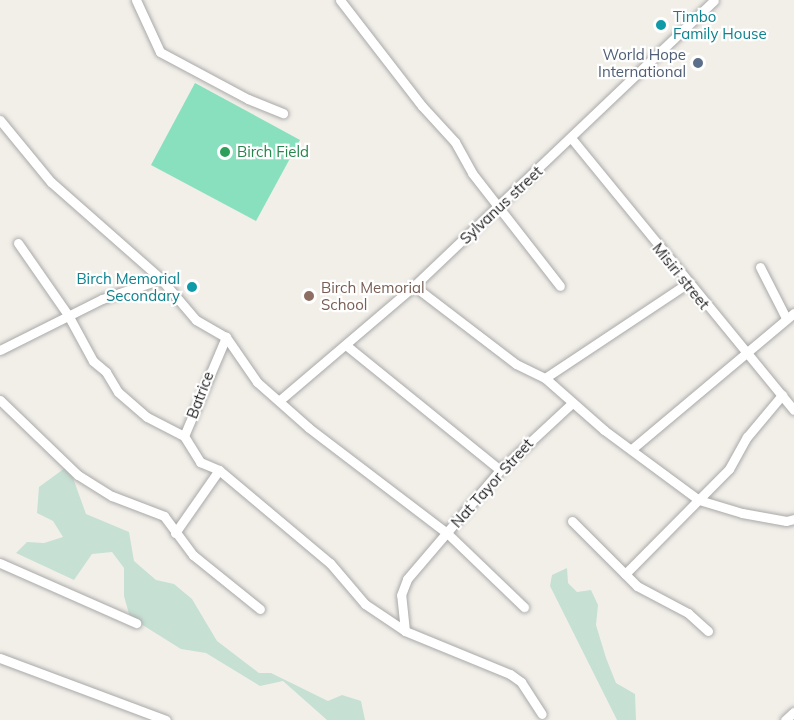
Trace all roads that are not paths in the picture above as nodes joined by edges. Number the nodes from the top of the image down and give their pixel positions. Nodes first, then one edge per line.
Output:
1 (136, 0) edge
2 (340, 0) edge
3 (714, 0) edge
4 (283, 113) dead end
5 (0, 120) edge
6 (572, 140) junction
7 (498, 207) junction
8 (18, 243) dead end
9 (760, 267) dead end
10 (161, 279) junction
11 (688, 283) junction
12 (414, 286) junction
13 (560, 286) dead end
14 (68, 315) junction
15 (790, 316) edge
16 (226, 337) junction
17 (347, 346) junction
18 (0, 350) edge
19 (744, 352) junction
20 (545, 378) junction
21 (782, 395) junction
22 (0, 400) edge
23 (280, 400) junction
24 (572, 403) junction
25 (794, 410) edge
26 (184, 436) junction
27 (633, 448) junction
28 (219, 470) junction
29 (500, 470) junction
30 (699, 500) junction
31 (794, 519) edge
32 (572, 520) dead end
33 (175, 533) junction
34 (447, 533) junction
35 (0, 563) edge
36 (625, 574) junction
37 (524, 608) dead end
38 (260, 609) dead end
39 (136, 623) dead end
40 (405, 631) junction
41 (708, 631) dead end
42 (0, 658) edge
43 (794, 712) edge
44 (542, 714) dead end
45 (166, 720) edge
46 (784, 720) edge

1 - 4 street
2 - 7 street
3 - 6 street, Sylvanus street
5 - 10 street
6 - 7 street, Sylvanus street
6 - 11 street, Misiri street
7 - 12 street, Sylvanus street
7 - 13 street
8 - 14 street
9 - 15 street
10 - 14 street
10 - 16 street
11 - 19 street, Misiri street
11 - 20 street
12 - 17 street, Sylvanus street
12 - 20 street
14 - 18 street
14 - 26 street
15 - 19 street
16 - 23 street
16 - 26 street, Batrice
17 - 23 street, Sylvanus street
17 - 29 street
19 - 21 street, Misiri street
19 - 27 street
20 - 24 street
21 - 25 street, Misiri street
21 - 30 street
22 - 33 street
23 - 34 street
24 - 27 street
24 - 29 street, Nat Tayor Street
26 - 28 street, Batrice
27 - 30 street
28 - 33 street
28 - 40 street, Batrice
29 - 34 street, Nat Tayor Street
30 - 31 street
30 - 36 street
32 - 36 street
33 - 38 street
34 - 37 street
34 - 40 street, Nat Tayor Street
35 - 39 street
36 - 41 street
40 - 44 street, Batrice
42 - 45 street
43 - 46 street

